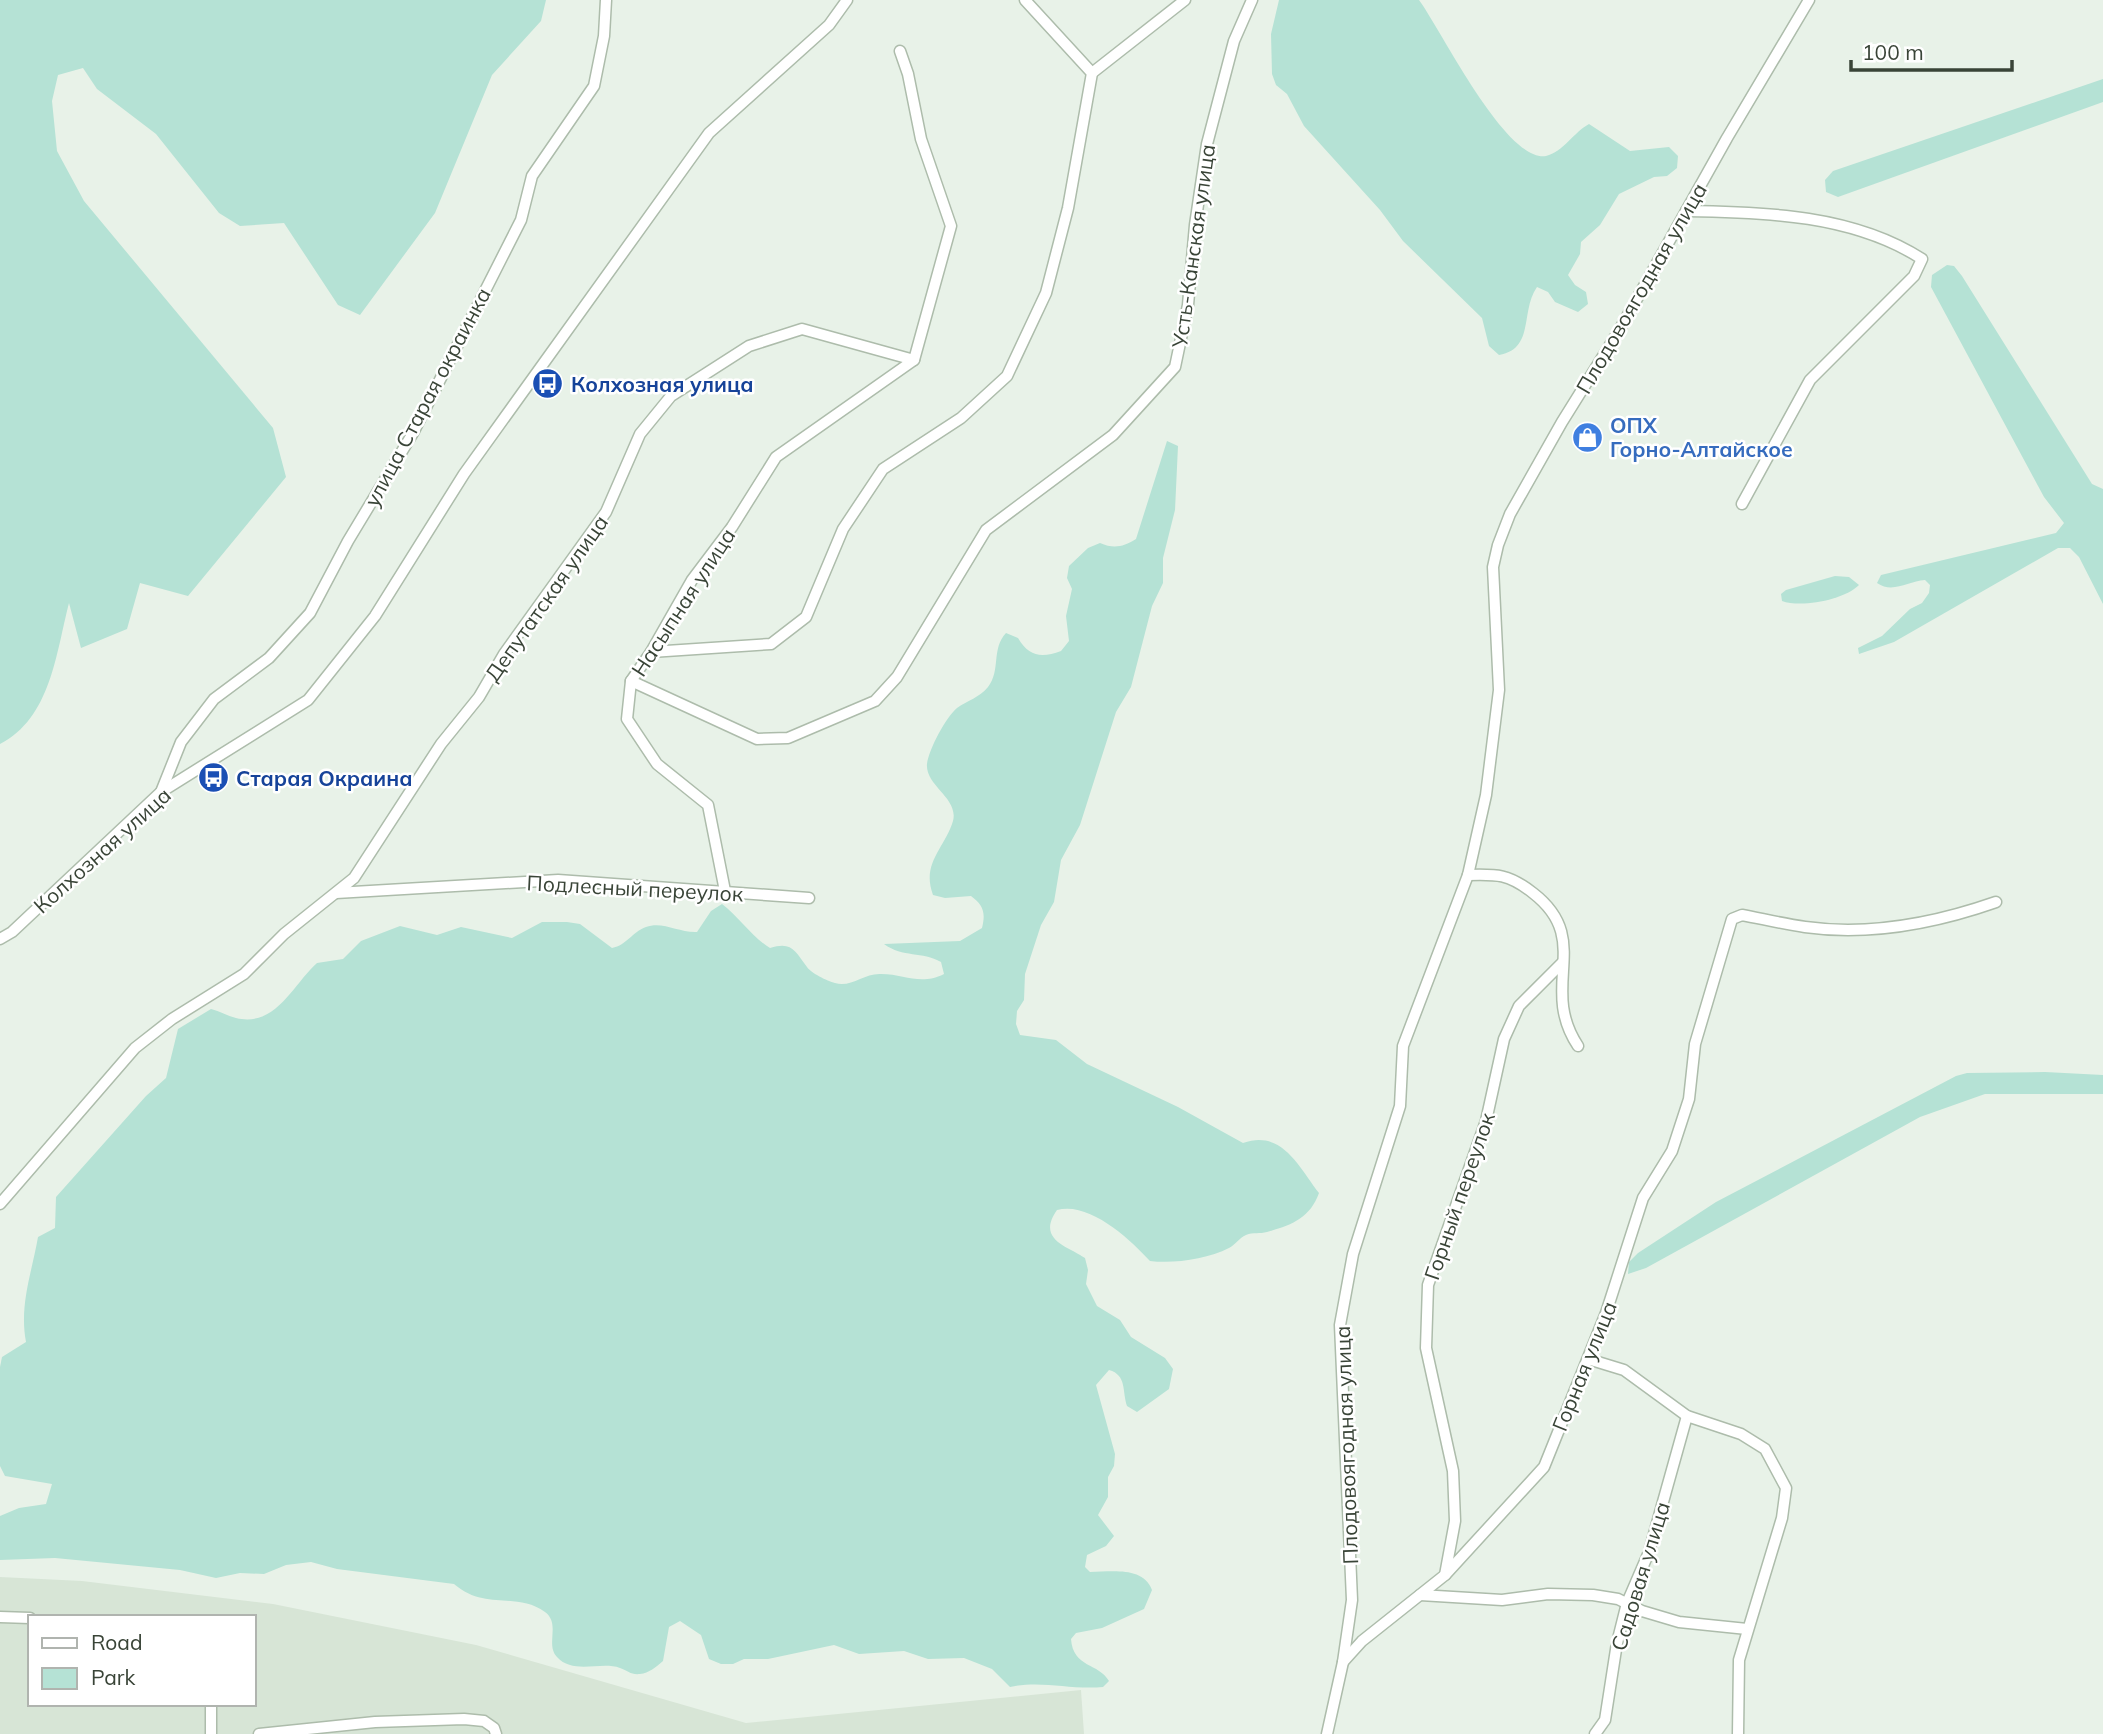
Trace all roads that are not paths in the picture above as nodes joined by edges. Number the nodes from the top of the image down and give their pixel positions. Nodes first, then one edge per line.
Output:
1 (606, 0) edge
2 (847, 0) edge
3 (1025, 0) edge
4 (1185, 0) edge
5 (1252, 0) edge
6 (1809, 0) edge
7 (900, 51) dead end
8 (1092, 73) junction
9 (1686, 211) junction
10 (914, 360) junction
11 (1742, 505) dead end
12 (651, 652) junction
13 (631, 681) junction
14 (161, 792) junction
15 (1468, 875) junction
16 (726, 891) junction
17 (335, 893) junction
18 (809, 898) dead end
19 (1996, 902) dead end
20 (0, 939) edge
21 (1563, 962) junction
22 (1578, 1046) dead end
23 (0, 1205) edge
24 (1588, 1359) junction
25 (1687, 1416) junction
26 (1445, 1575) junction
27 (1420, 1595) junction
28 (1628, 1603) junction
29 (0, 1617) edge
30 (28, 1618) edge
31 (1747, 1629) junction
32 (1343, 1662) junction
33 (211, 1706) edge
34 (211, 1734) edge
35 (259, 1734) edge
36 (496, 1734) edge
37 (1327, 1734) edge
38 (1595, 1734) edge
39 (1738, 1734) edge

1 - 14 street, улица Старая окраинка
2 - 14 street, Колхозная улица
3 - 8 street
4 - 8 street
5 - 13 street, Усть-Канская улица
6 - 9 street, Плодовоягодная улица
7 - 10 street
8 - 12 street
9 - 11 street
9 - 15 street, Плодовоягодная улица
10 - 12 street, Насыпная улица
10 - 17 street, Депутатская улица
12 - 13 street, Насыпная улица
13 - 16 street, Насыпная улица
14 - 20 street, Колхозная улица
15 - 21 street
15 - 32 street, Плодовоягодная улица
16 - 17 street, Подлесный переулок
16 - 18 street, Подлесный переулок
17 - 23 street, Депутатская улица
19 - 24 street, Горная улица
21 - 22 street
21 - 26 street, Горный переулок
24 - 25 street
24 - 26 street, Горная улица
25 - 28 street, Садовая улица
25 - 31 street
26 - 27 street, Горная улица
27 - 28 street
27 - 32 street, Горная улица
28 - 31 street
28 - 38 street, Садовая улица
29 - 30 street
31 - 39 street
32 - 37 street, Плодовоягодная улица
33 - 34 street
35 - 36 street

